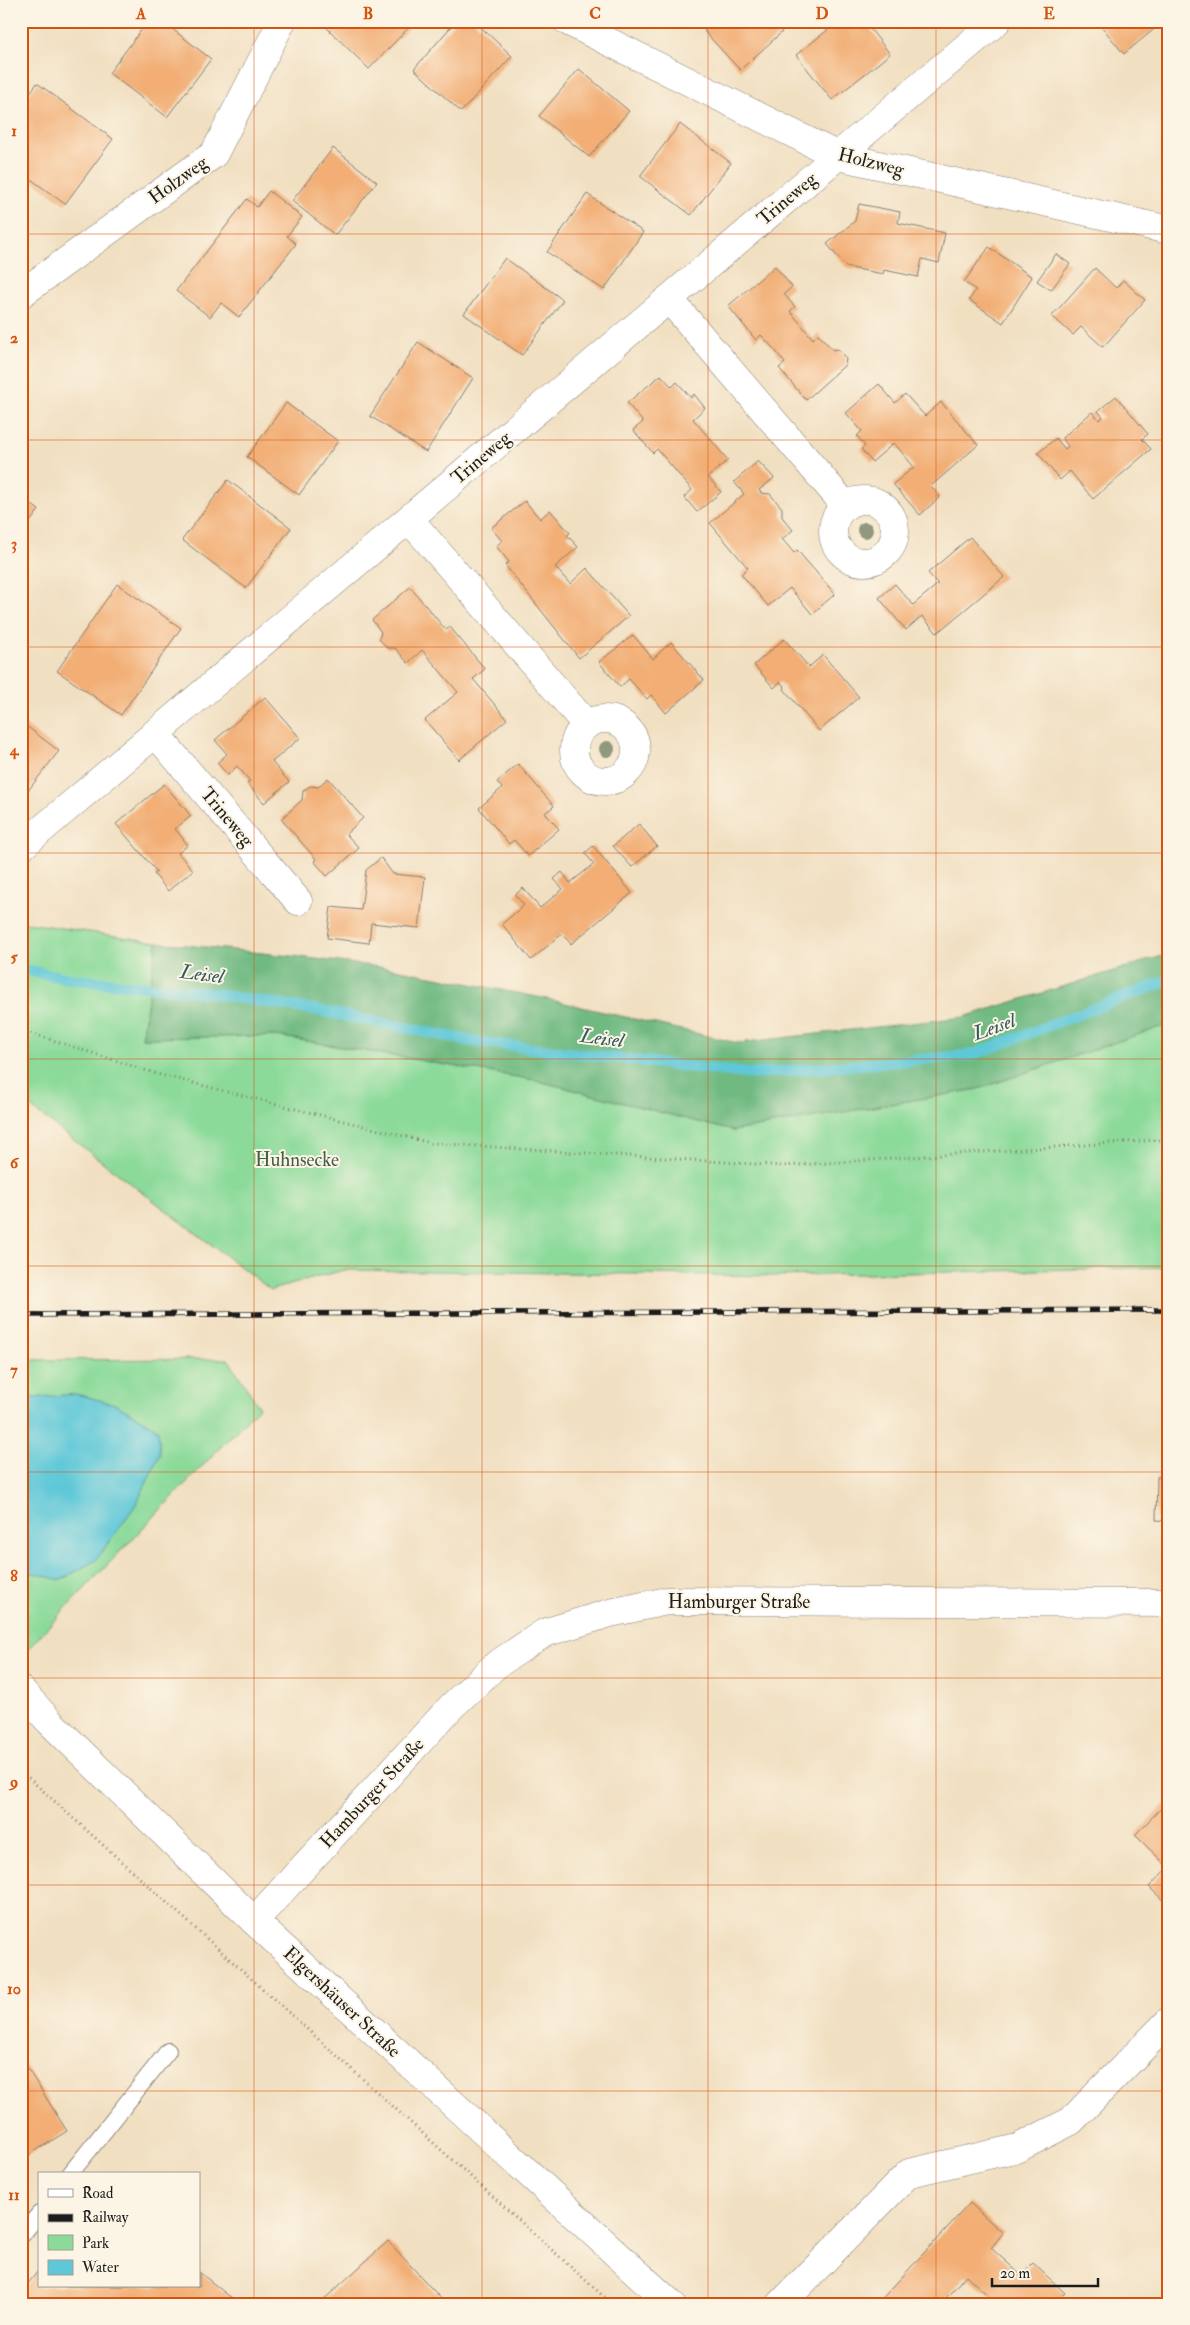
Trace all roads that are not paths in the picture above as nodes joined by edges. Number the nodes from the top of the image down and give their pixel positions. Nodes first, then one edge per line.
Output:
1 (282, 21) edge
2 (567, 21) edge
3 (997, 21) edge
4 (838, 156) junction
5 (1169, 230) edge
6 (21, 294) edge
7 (669, 299) junction
8 (845, 505) dead end
9 (409, 519) junction
10 (586, 724) dead end
11 (155, 733) junction
12 (26, 836) edge
13 (298, 901) dead end
14 (1169, 1603) edge
15 (21, 1690) edge
16 (254, 1921) junction
17 (1169, 2021) edge
18 (168, 2051) dead end
19 (72, 2172) edge
20 (38, 2215) edge
21 (21, 2236) edge
22 (671, 2304) edge
23 (780, 2304) edge

1 - 6 street, Holzweg
2 - 4 street, Holzweg
3 - 4 street, Trineweg
4 - 5 street, Holzweg
4 - 7 street, Trineweg
7 - 8 street
7 - 9 street, Trineweg
9 - 10 street
9 - 11 street, Trineweg
11 - 12 street, Trineweg
11 - 13 street, Trineweg
14 - 16 street, Hamburger Straße
15 - 16 street, Elgershäuser Straße
16 - 22 street, Elgershäuser Straße
17 - 23 street
18 - 19 lane
20 - 21 lane

